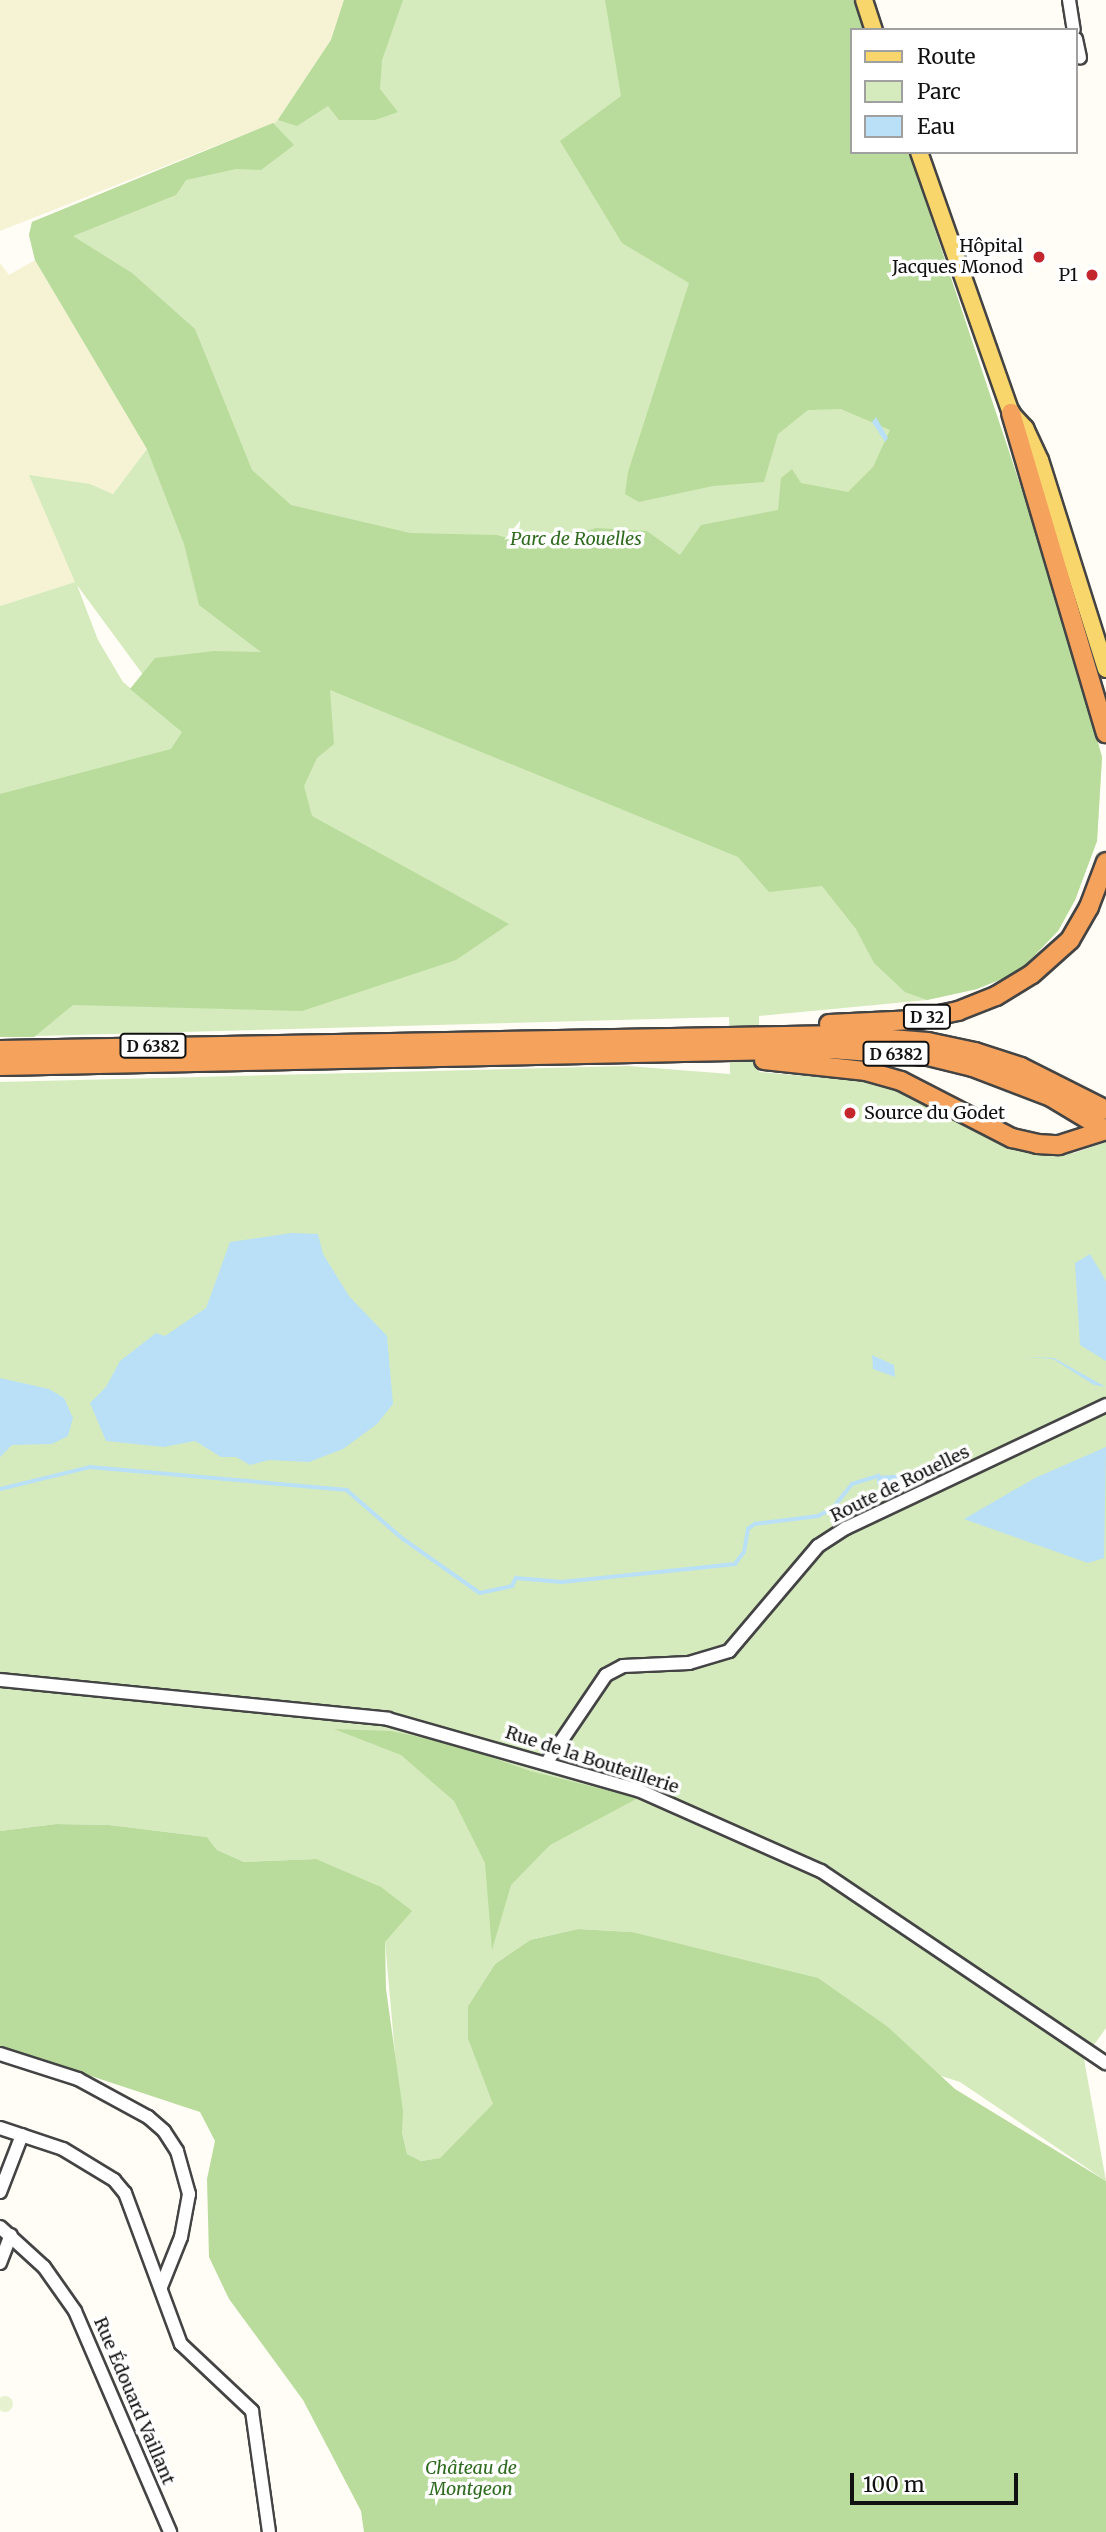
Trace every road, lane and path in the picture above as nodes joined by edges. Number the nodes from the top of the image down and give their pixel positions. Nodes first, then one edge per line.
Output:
1 (863, 0) edge
2 (1069, 0) edge
3 (873, 28) edge
4 (1074, 28) edge
5 (1078, 48) edge
6 (1080, 58) dead end
7 (920, 154) edge
8 (1011, 413) junction
9 (1106, 669) edge
10 (1106, 733) edge
11 (1106, 862) edge
12 (673, 1043) junction
13 (0, 1049) edge
14 (0, 1066) edge
15 (1106, 1110) edge
16 (1106, 1130) edge
17 (1106, 1405) edge
18 (0, 1680) edge
19 (547, 1762) junction
20 (0, 2054) edge
21 (1106, 2063) edge
22 (0, 2128) edge
23 (22, 2135) junction
24 (0, 2192) edge
25 (0, 2227) edge
26 (11, 2235) junction
27 (0, 2263) edge
28 (161, 2287) junction
29 (170, 2532) edge
30 (269, 2532) edge

1 - 3 main road
2 - 4 street
5 - 6 street
7 - 8 main road
8 - 9 main road
8 - 10 highway
11 - 12 highway, D 32
12 - 13 highway, D 6382
12 - 14 highway, D 6382
12 - 15 highway, D 6382
12 - 16 highway, D 6382
12 - 16 highway
17 - 19 street, Route de Rouelles
18 - 19 street, Rue de la Bouteillerie
19 - 21 street, Rue de la Bouteillerie
20 - 28 street
22 - 23 street
23 - 24 street
23 - 28 street
25 - 26 street, Rue Édouard Vaillant
26 - 27 street
26 - 29 street, Rue Édouard Vaillant
28 - 30 street

